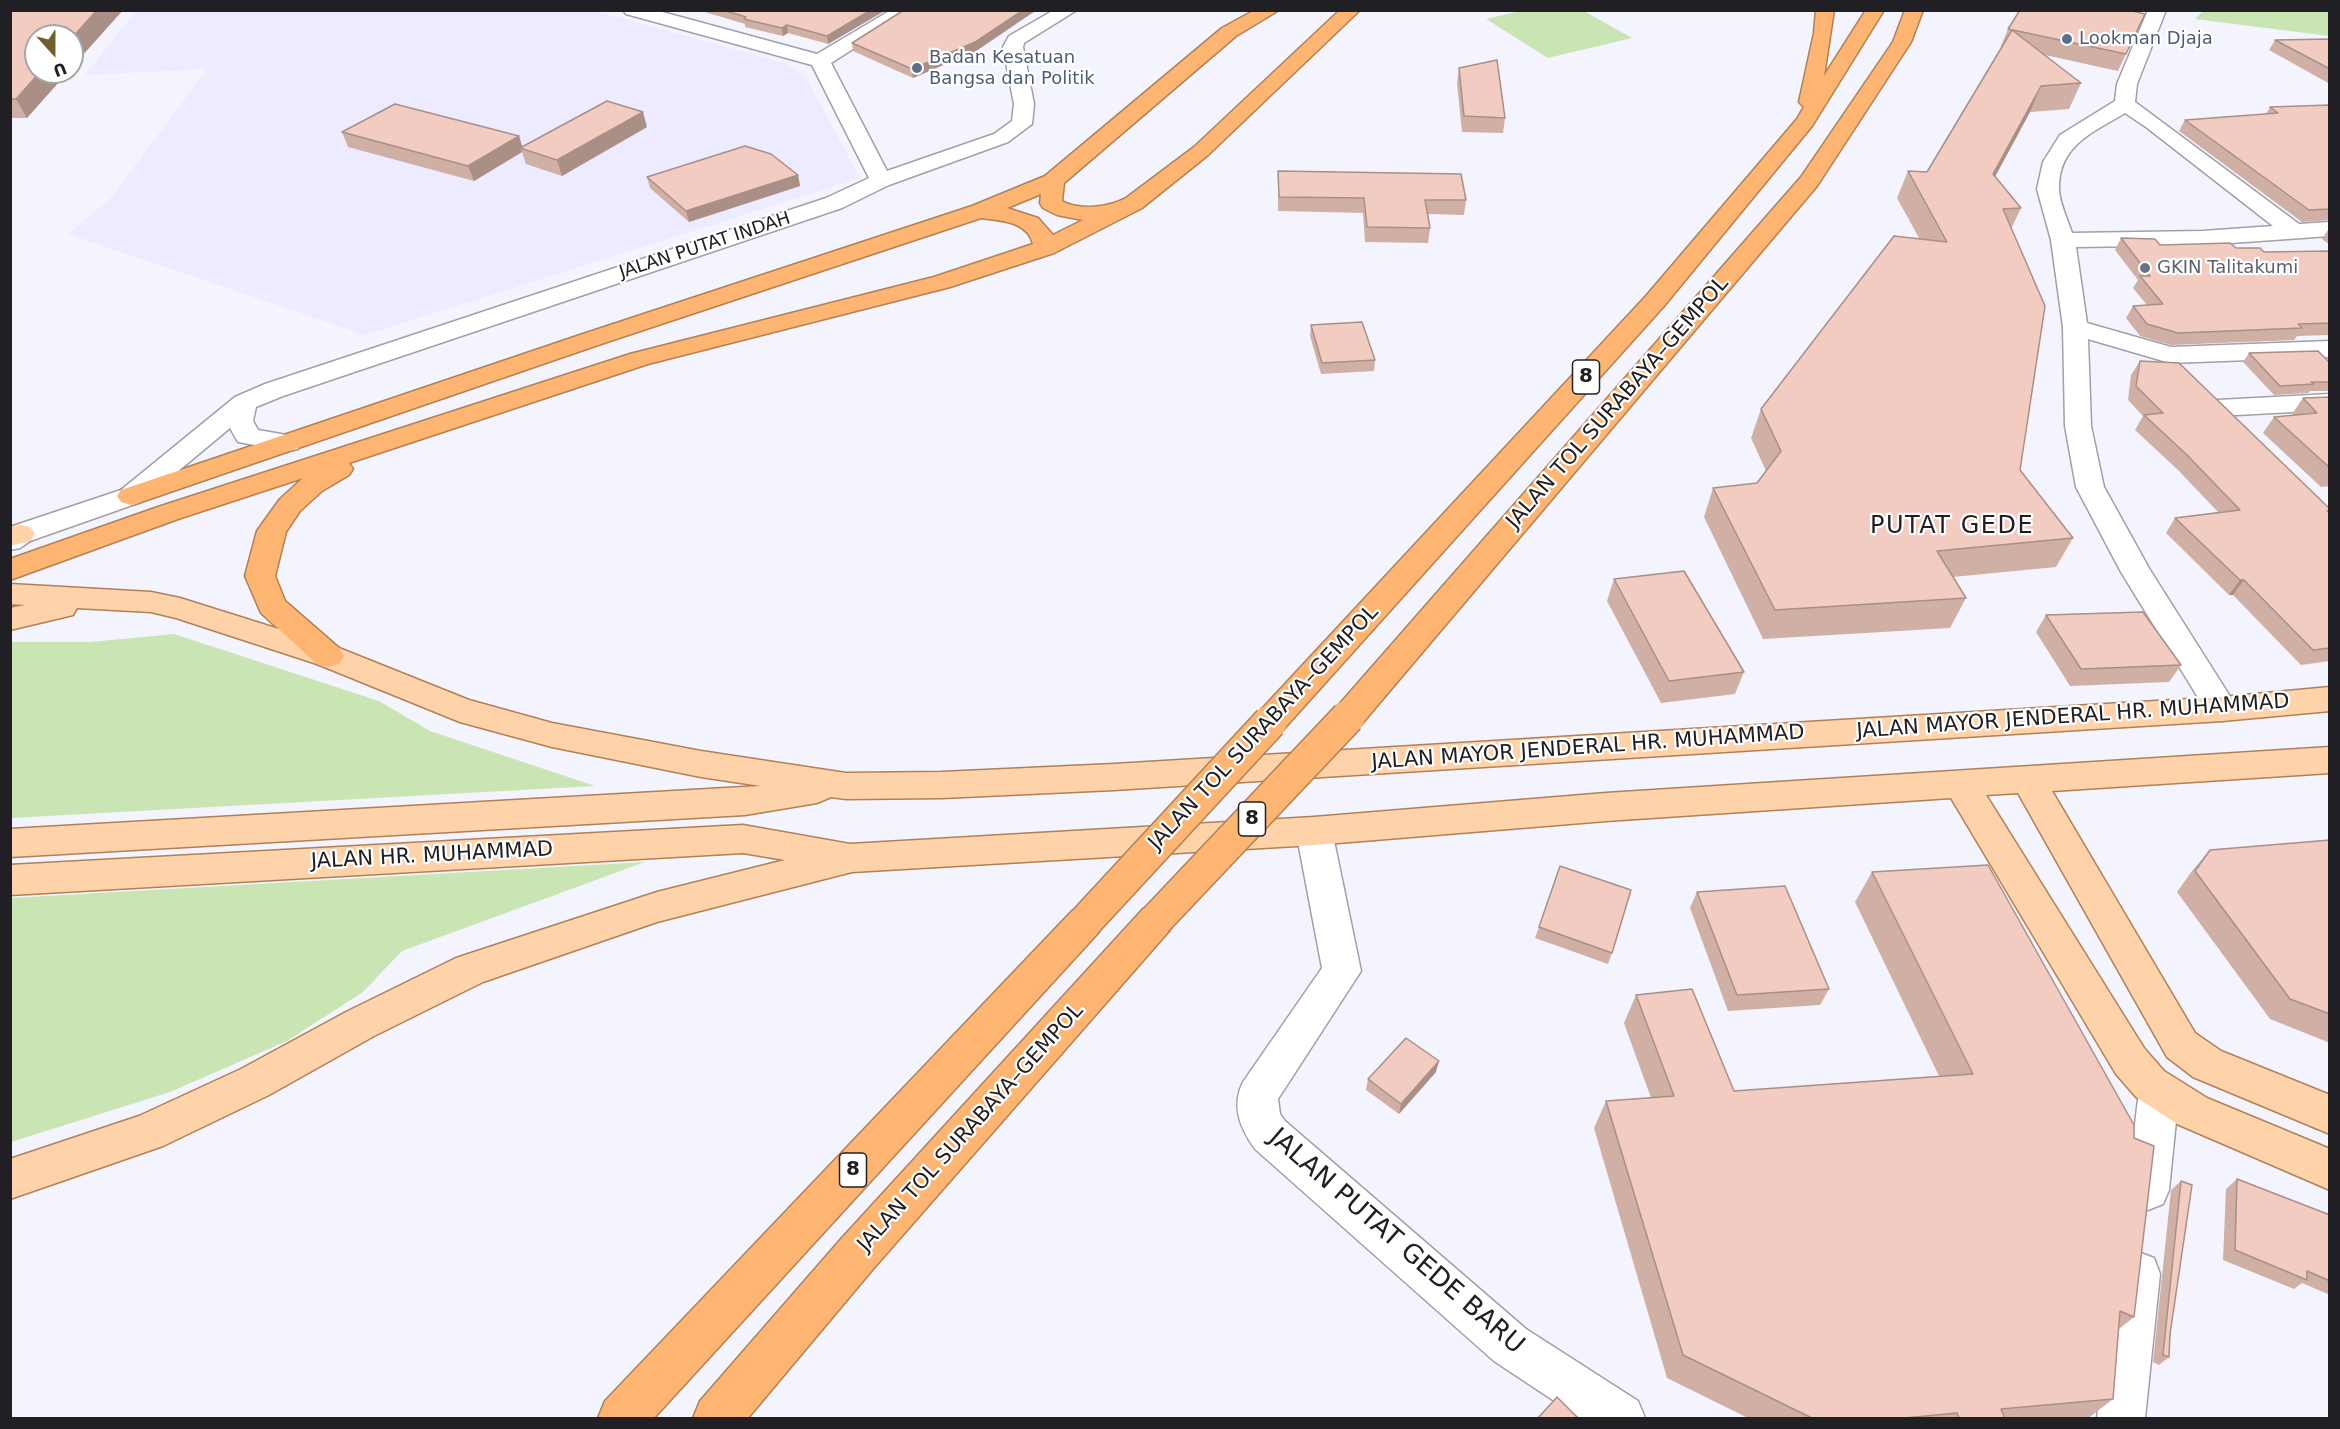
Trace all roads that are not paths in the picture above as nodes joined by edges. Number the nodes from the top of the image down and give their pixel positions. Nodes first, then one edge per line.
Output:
1 (632, 10) edge
2 (905, 10) edge
3 (1068, 10) edge
4 (1270, 10) edge
5 (1351, 10) edge
6 (1825, 10) edge
7 (1875, 10) edge
8 (1914, 10) edge
9 (2157, 10) edge
10 (820, 61) junction
11 (2125, 104) junction
12 (1804, 122) junction
13 (881, 180) junction
14 (1053, 181) junction
15 (1134, 203) junction
16 (980, 212) junction
17 (2330, 229) edge
18 (2295, 232) junction
19 (2063, 240) junction
20 (1046, 248) junction
21 (2075, 327) junction
22 (2330, 349) edge
23 (2193, 383) junction
24 (2330, 402) edge
25 (244, 403) junction
26 (442, 424) junction
27 (2244, 433) edge
28 (288, 443) junction
29 (131, 496) junction
30 (14, 537) edge
31 (10, 570) edge
32 (10, 594) edge
33 (180, 608) junction
34 (10, 619) edge
35 (328, 656) junction
36 (2330, 699) edge
37 (2223, 709) junction
38 (2330, 760) edge
39 (2028, 780) junction
40 (1961, 785) junction
41 (846, 786) junction
42 (1314, 831) junction
43 (10, 843) edge
44 (852, 858) junction
45 (10, 880) edge
46 (2159, 1091) junction
47 (2330, 1115) edge
48 (148, 1132) junction
49 (2330, 1170) edge
50 (10, 1179) edge
51 (10, 1192) edge
52 (621, 1419) edge
53 (717, 1419) edge
54 (1621, 1419) edge
55 (2121, 1419) edge

1 - 10 street
2 - 10 street
3 - 13 street, JALAN PUTAT INDAH
4 - 14 highway
5 - 15 highway
6 - 12 highway
7 - 12 highway, JALAN TOL SURABAYA–GEMPOL / 8
8 - 53 highway, JALAN TOL SURABAYA–GEMPOL / 8, bridge
9 - 11 street
10 - 13 street
11 - 18 street
11 - 19 street
12 - 52 highway, JALAN TOL SURABAYA–GEMPOL / 8, bridge
13 - 25 street, JALAN PUTAT INDAH
14 - 15 highway
14 - 16 highway
15 - 20 highway
16 - 20 highway
16 - 28 highway
17 - 18 street
18 - 19 street
19 - 21 street
20 - 26 highway
21 - 23 street
21 - 37 street
22 - 23 street
23 - 24 street
23 - 27 street
25 - 28 street
25 - 29 street, JALAN PUTAT INDAH
26 - 31 highway
26 - 35 highway
28 - 29 highway
29 - 30 street
32 - 33 main road
33 - 34 main road
33 - 35 main road
35 - 41 main road
36 - 37 main road, JALAN MAYOR JENDERAL HR. MUHAMMAD
37 - 41 main road, JALAN MAYOR JENDERAL HR. MUHAMMAD
38 - 39 main road
39 - 40 main road
39 - 47 main road
40 - 42 main road
40 - 46 main road
41 - 43 main road, JALAN HR. MUHAMMAD
42 - 44 main road
42 - 54 street, JALAN PUTAT GEDE BARU
44 - 45 main road, JALAN HR. MUHAMMAD
44 - 48 main road
46 - 49 main road
46 - 55 street
48 - 50 main road
48 - 51 street

